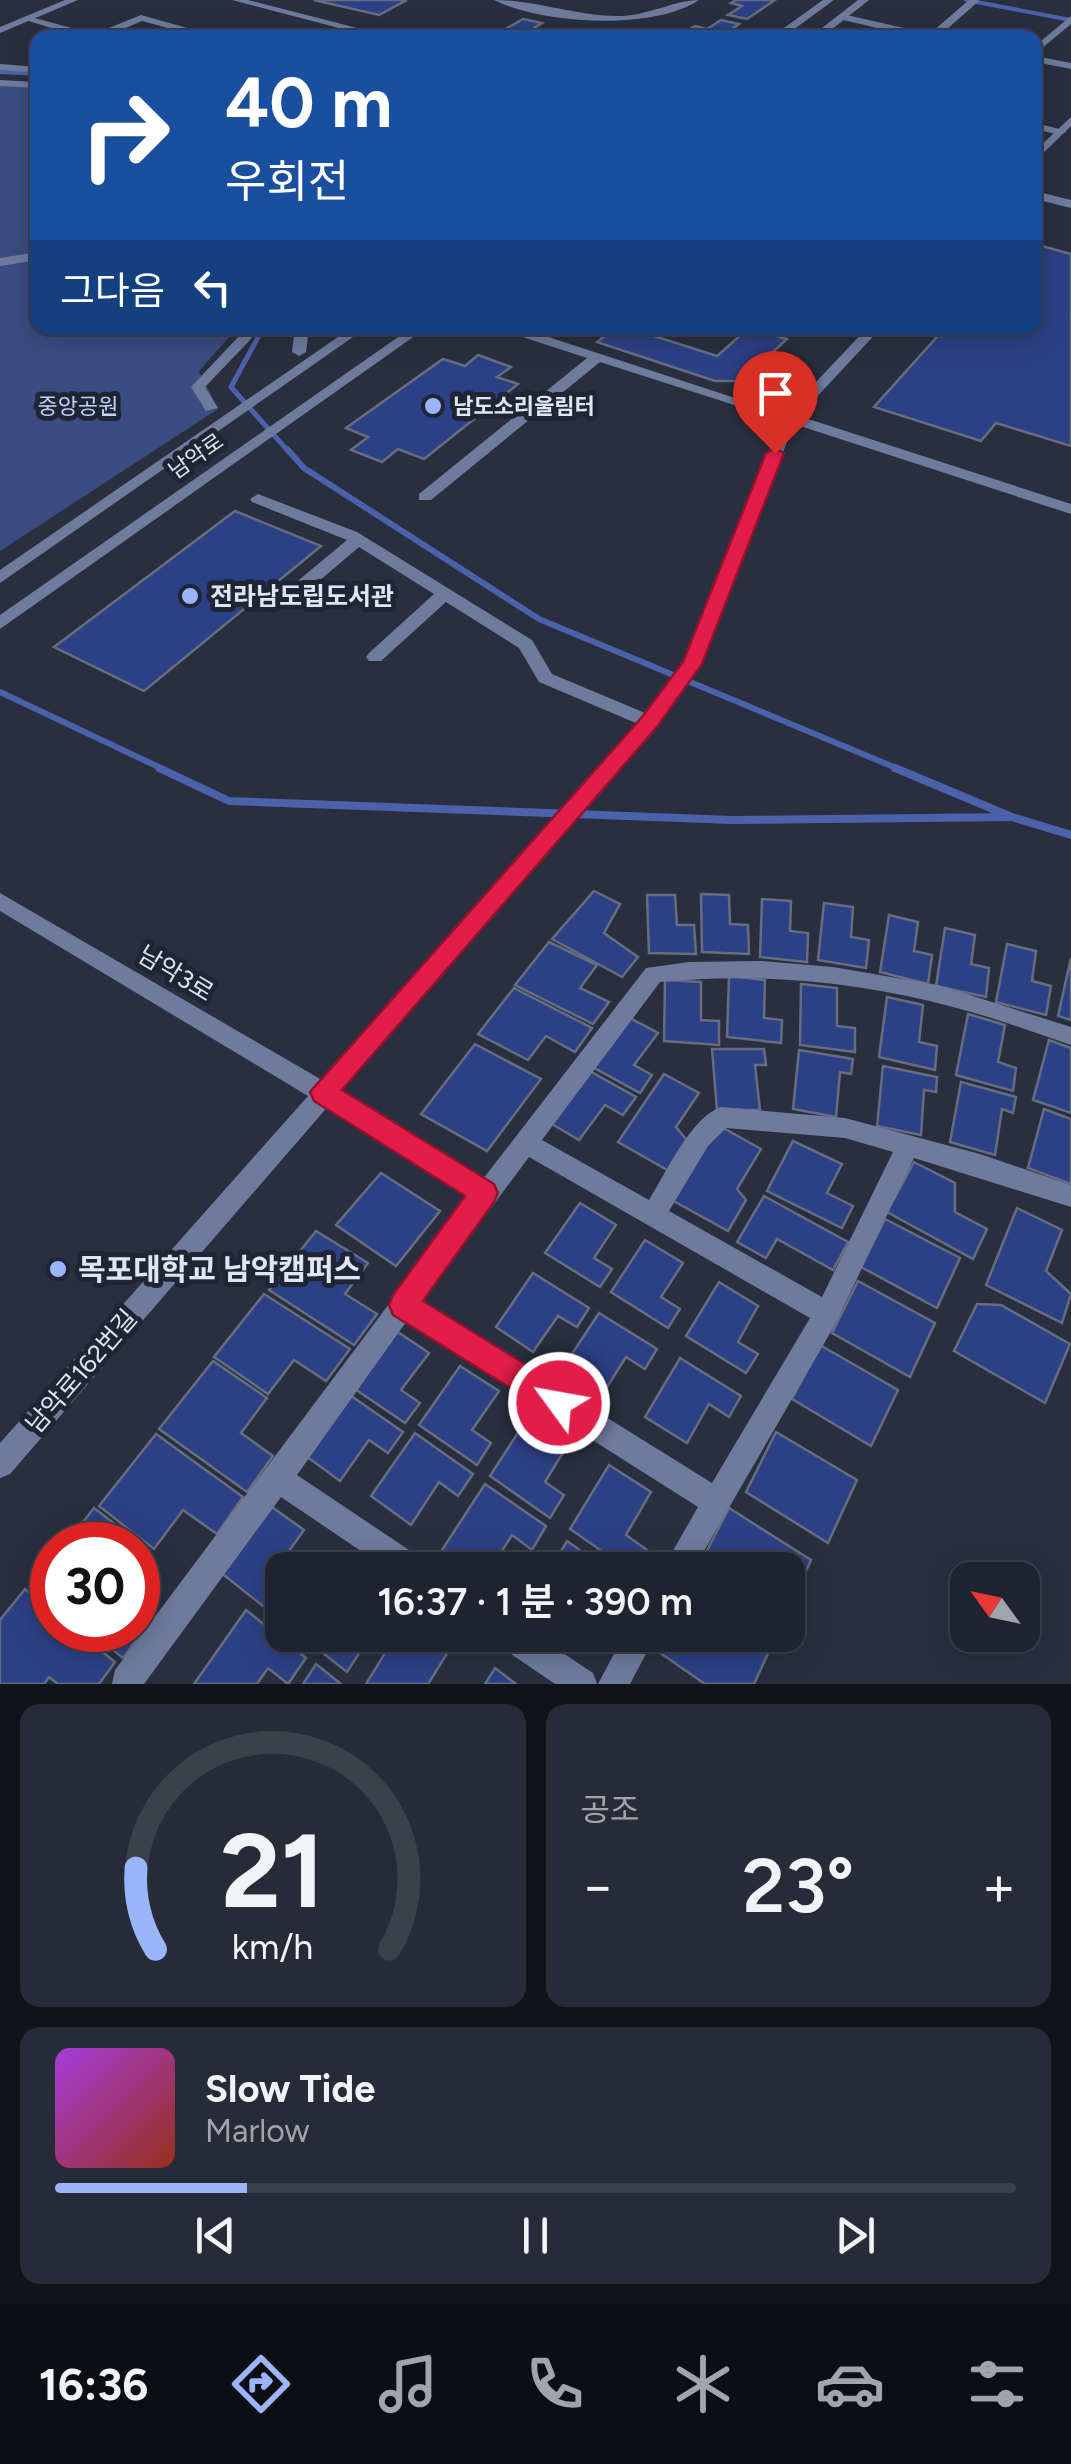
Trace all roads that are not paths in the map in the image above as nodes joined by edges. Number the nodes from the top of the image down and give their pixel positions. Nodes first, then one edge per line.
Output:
1 (73, 0) edge
2 (237, 0) edge
3 (498, 0) edge
4 (694, 0) edge
5 (829, 0) edge
6 (864, 0) edge
7 (975, 0) edge
8 (842, 17) junction
9 (27, 19) junction
10 (1071, 19) edge
11 (0, 30) edge
12 (69, 30) edge
13 (113, 30) edge
14 (187, 30) edge
15 (358, 30) edge
16 (787, 30) edge
17 (825, 30) edge
18 (900, 30) edge
19 (940, 30) edge
20 (1042, 48) edge
21 (1042, 57) edge
22 (1071, 66) edge
23 (0, 67) edge
24 (30, 69) edge
25 (0, 83) edge
26 (30, 85) edge
27 (1071, 120) edge
28 (1042, 128) edge
29 (1060, 132) junction
30 (1042, 151) edge
31 (1042, 197) edge
32 (1071, 204) edge
33 (30, 257) edge
34 (0, 262) edge
35 (246, 335) edge
36 (301, 335) edge
37 (349, 335) edge
38 (409, 335) edge
39 (531, 335) edge
40 (867, 335) edge
41 (299, 352) dead end
42 (598, 356) junction
43 (211, 408) dead end
44 (789, 418) junction
45 (426, 497) dead end
46 (258, 499) dead end
47 (1071, 509) edge
48 (358, 539) junction
49 (0, 578) edge
50 (300, 588) dead end
51 (445, 594) junction
52 (0, 623) edge
53 (375, 657) dead end
54 (654, 717) junction
55 (0, 901) edge
56 (1071, 1036) edge
57 (324, 1092) junction
58 (528, 1144) junction
59 (908, 1146) junction
60 (484, 1193) junction
61 (1071, 1196) edge
62 (654, 1214) junction
63 (403, 1305) junction
64 (828, 1314) junction
65 (0, 1464) edge
66 (278, 1478) junction
67 (715, 1501) junction
68 (387, 1552) edge
69 (686, 1552) edge
70 (535, 1652) edge
71 (631, 1652) edge
72 (126, 1683) edge
73 (582, 1684) edge
74 (614, 1684) edge

1 - 9 street
2 - 15 street
3 - 4 street
5 - 16 street
6 - 8 street
7 - 19 street
8 - 17 street
8 - 18 street
9 - 11 street
9 - 12 street
10 - 20 street
13 - 14 street
21 - 22 street
23 - 24 street
25 - 26 street
27 - 29 street
28 - 29 street
29 - 30 street
31 - 32 street
33 - 34 street
35 - 43 street
36 - 41 street
37 - 49 street, 남악로
38 - 52 street, 남악로
39 - 42 street
40 - 44 street, 남악로162번길
42 - 44 street
42 - 45 street
44 - 47 street
44 - 54 street, 남악로162번길
46 - 48 street
48 - 50 street
48 - 51 street
51 - 53 street
51 - 54 street
54 - 57 street, 남악로162번길
55 - 57 street, 남악3로
56 - 58 street
57 - 60 street, 남악3로
57 - 65 street, 남악로162번길
58 - 60 street
58 - 62 street
59 - 61 street
59 - 62 street
59 - 64 street
60 - 63 street
62 - 64 street
63 - 66 street
63 - 67 street
64 - 67 street
66 - 68 street
66 - 72 street
67 - 69 street
70 - 73 street
71 - 74 street

